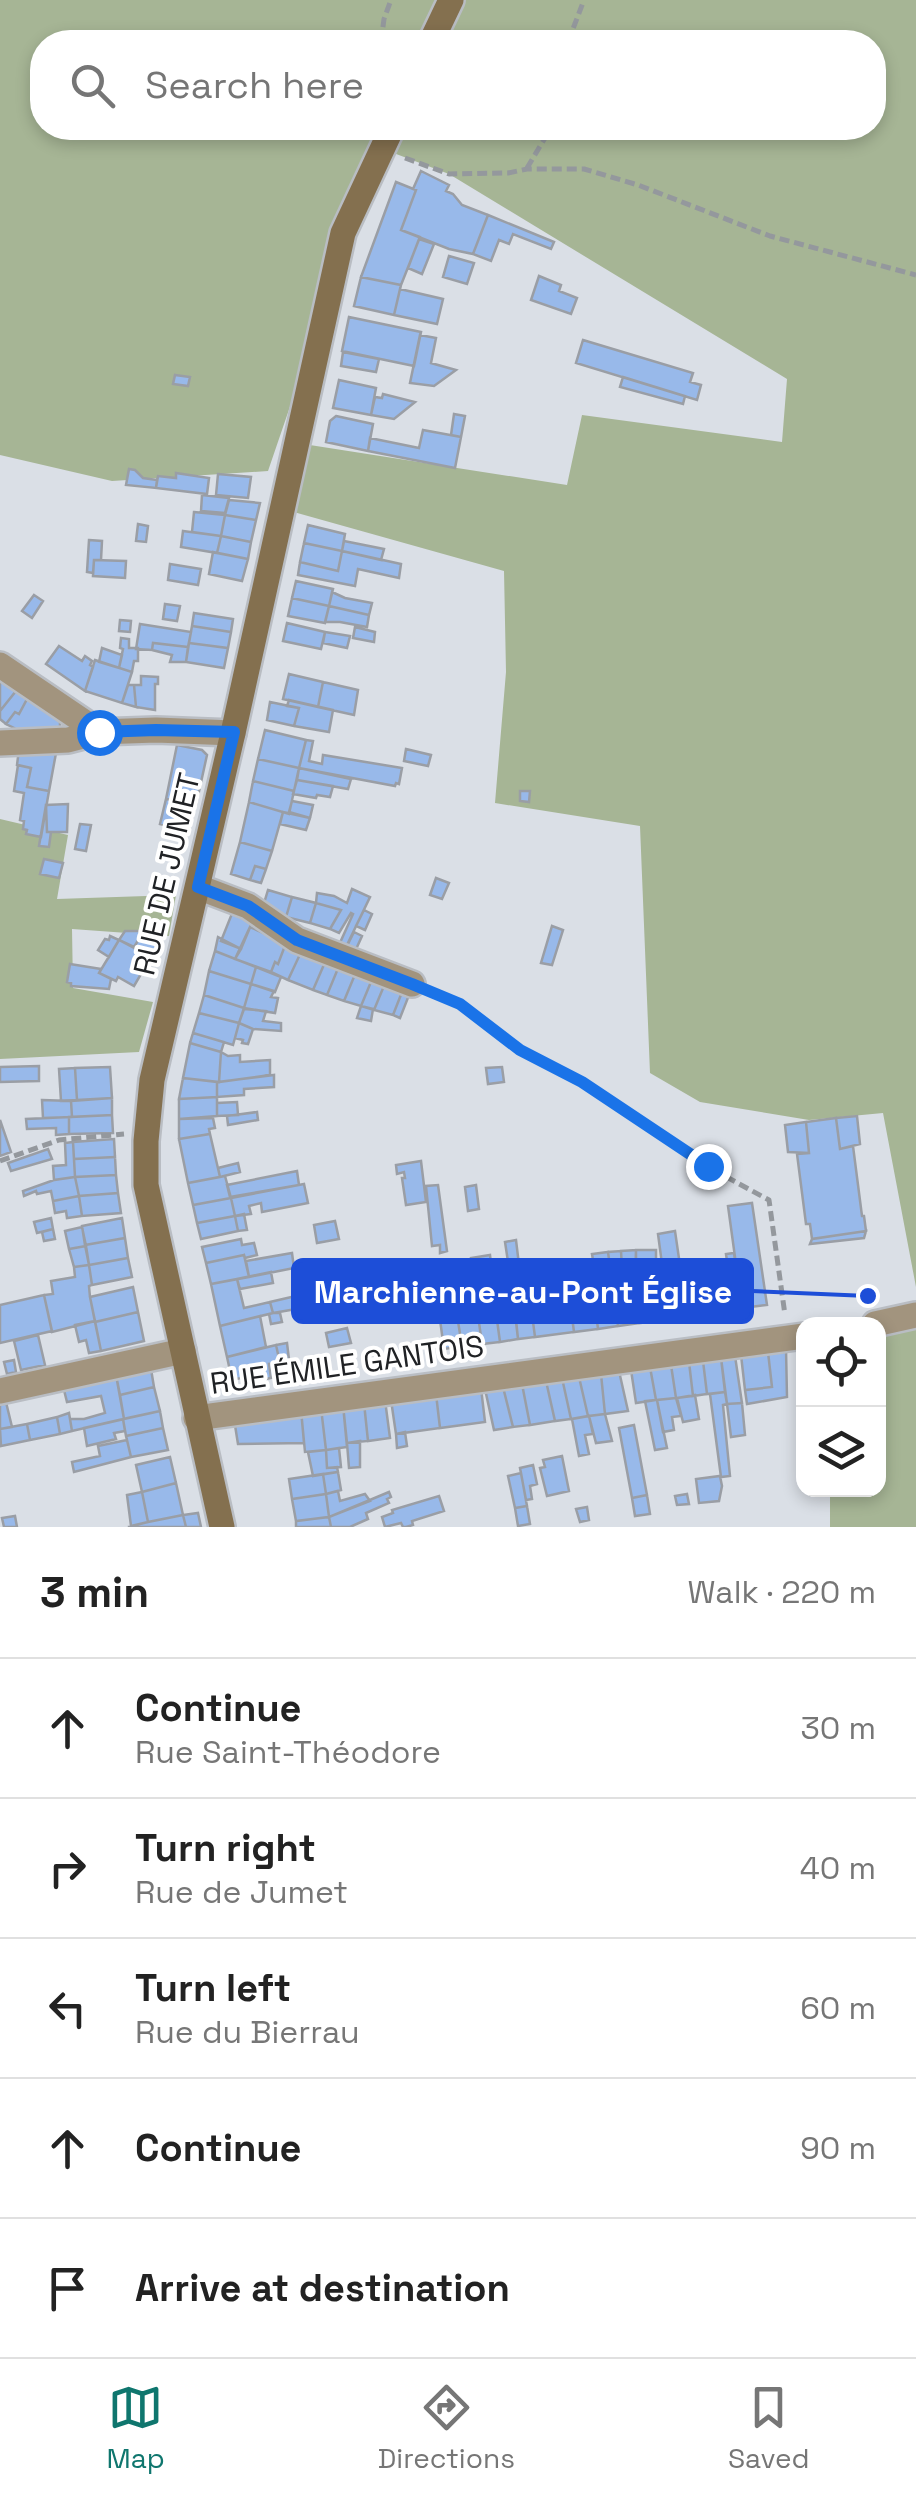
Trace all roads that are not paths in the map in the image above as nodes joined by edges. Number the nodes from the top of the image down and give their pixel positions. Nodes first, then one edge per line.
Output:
1 (451, 0) edge
2 (437, 30) edge
3 (386, 140) edge
4 (0, 665) edge
5 (99, 732) junction
6 (234, 732) junction
7 (0, 743) edge
8 (198, 887) junction
9 (412, 984) road end
10 (916, 1315) edge
11 (886, 1322) edge
12 (796, 1337) edge
13 (183, 1350) junction
14 (0, 1391) edge
15 (196, 1418) junction
16 (222, 1527) edge

1 - 2 street
3 - 6 street, RUE DE JUMET
4 - 5 street
5 - 6 street
5 - 7 street
6 - 8 street, RUE DE JUMET
8 - 9 street
8 - 13 street, RUE DE JUMET
10 - 11 street
12 - 15 street, RUE ÉMILE GANTOIS
13 - 14 street
13 - 15 street, RUE DE JUMET
15 - 16 street, RUE DE JUMET

